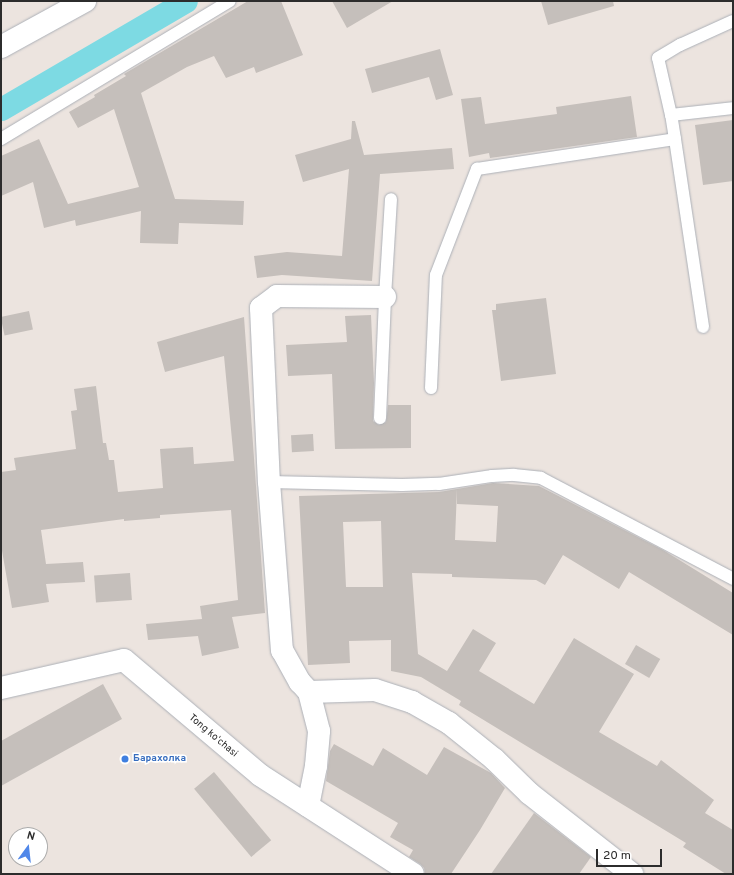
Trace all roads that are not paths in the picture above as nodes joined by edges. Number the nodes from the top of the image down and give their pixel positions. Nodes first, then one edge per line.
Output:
1 (84, 1) edge
2 (230, 1) edge
3 (733, 21) edge
4 (1, 47) edge
5 (733, 108) edge
6 (671, 116) junction
7 (1, 139) edge
8 (674, 139) junction
9 (391, 199) dead end
10 (385, 297) junction
11 (703, 327) dead end
12 (431, 388) dead end
13 (380, 418) dead end
14 (269, 482) junction
15 (733, 579) edge
16 (1, 688) edge
17 (308, 692) junction
18 (308, 806) junction
19 (622, 871) edge
20 (413, 874) edge

1 - 4 street
2 - 7 lane
3 - 6 lane
5 - 6 lane
6 - 8 lane
8 - 11 lane
8 - 12 lane
9 - 10 lane
10 - 13 lane
10 - 14 street
14 - 15 lane
14 - 17 street
16 - 18 street, Tong koʻchasi
17 - 18 street
17 - 19 street
18 - 20 street, Tong koʻchasi

